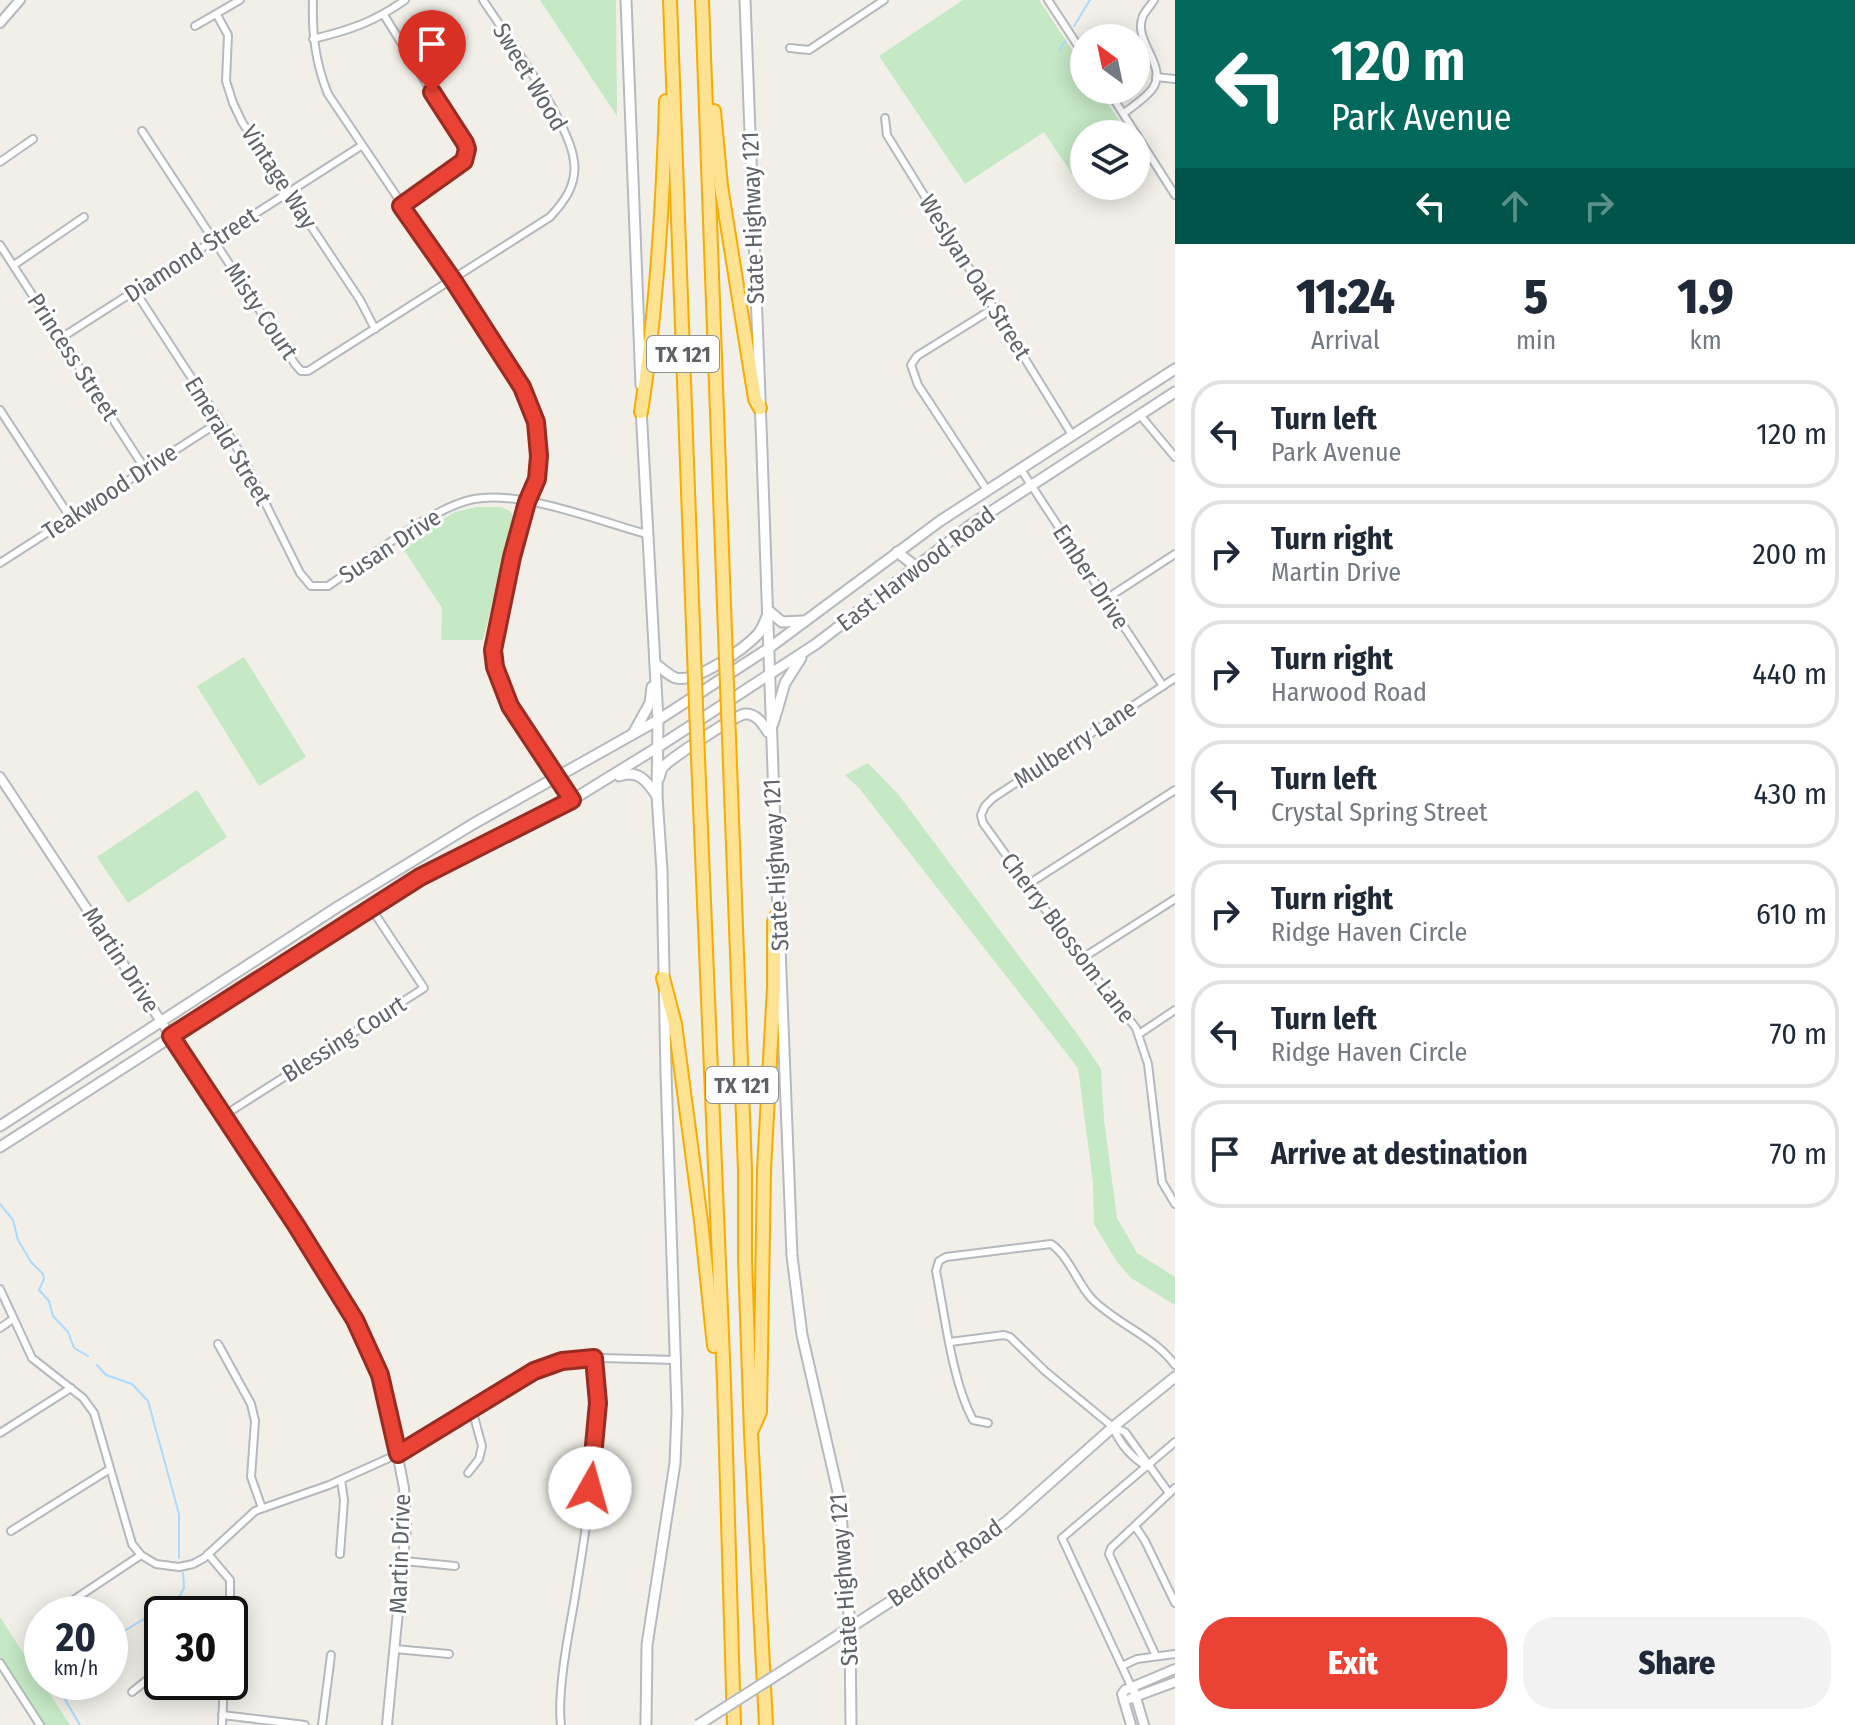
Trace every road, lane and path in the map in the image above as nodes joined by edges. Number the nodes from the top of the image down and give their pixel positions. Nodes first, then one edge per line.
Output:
1 (20, 0) edge
2 (240, 0) edge
3 (313, 0) edge
4 (405, 0) edge
5 (483, 0) edge
6 (626, 0) edge
7 (670, 0) edge
8 (702, 0) edge
9 (745, 0) edge
10 (883, 0) edge
11 (1048, 0) edge
12 (1154, 0) edge
13 (217, 15) junction
14 (384, 15) junction
15 (0, 23) edge
16 (195, 26) dead end
17 (1070, 34) edge
18 (313, 39) junction
19 (790, 48) dead end
20 (672, 54) junction
21 (705, 65) junction
22 (1156, 77) junction
23 (1175, 79) edge
24 (1118, 104) edge
25 (1124, 113) junction
26 (885, 118) dead end
27 (142, 131) dead end
28 (33, 139) dead end
29 (361, 146) junction
30 (0, 162) edge
31 (289, 192) junction
32 (1175, 195) edge
33 (401, 206) junction
34 (84, 217) dead end
35 (214, 241) junction
36 (0, 245) edge
37 (14, 265) junction
38 (453, 280) junction
39 (135, 291) junction
40 (994, 308) junction
41 (375, 329) junction
42 (61, 338) junction
43 (1175, 369) edge
44 (1175, 392) edge
45 (1129, 398) junction
46 (760, 408) junction
47 (0, 410) edge
48 (641, 412) junction
49 (1140, 415) junction
50 (219, 422) junction
51 (1072, 435) junction
52 (1084, 452) junction
53 (1175, 457) edge
54 (1020, 468) junction
55 (145, 469) junction
56 (1031, 486) junction
57 (987, 490) junction
58 (527, 502) junction
59 (70, 517) junction
60 (646, 534) junction
61 (897, 552) junction
62 (1175, 554) edge
63 (0, 563) edge
64 (915, 566) junction
65 (319, 587) joint
66 (1106, 599) junction
67 (769, 611) junction
68 (803, 621) junction
69 (816, 644) junction
70 (769, 648) junction
71 (655, 664) junction
72 (769, 674) junction
73 (1175, 678) edge
74 (1163, 686) junction
75 (658, 720) junction
76 (632, 734) junction
77 (770, 735) junction
78 (658, 747) junction
79 (557, 779) junction
80 (1, 780) edge
81 (603, 781) junction
82 (1175, 790) edge
83 (657, 796) junction
84 (572, 800) junction
85 (981, 815) joint
86 (466, 828) junction
87 (477, 847) junction
88 (1027, 885) junction
89 (362, 892) junction
90 (1175, 899) edge
91 (371, 908) junction
92 (778, 913) junction
93 (270, 952) junction
94 (1081, 959) junction
95 (275, 969) junction
96 (663, 978) junction
97 (1175, 1010) edge
98 (161, 1021) junction
99 (1139, 1034) junction
100 (171, 1036) junction
101 (81, 1073) junction
102 (91, 1088) junction
103 (223, 1116) junction
104 (0, 1126) edge
105 (0, 1147) edge
106 (1175, 1204) edge
107 (0, 1289) edge
108 (13, 1319) junction
109 (0, 1328) edge
110 (950, 1342) junction
111 (218, 1344) dead end
112 (594, 1358) junction
113 (677, 1360) junction
114 (1175, 1365) edge
115 (1175, 1377) edge
116 (724, 1383) junction
117 (71, 1388) junction
118 (472, 1409) junction
119 (988, 1423) dead end
120 (1113, 1427) junction
121 (0, 1433) edge
122 (751, 1433) junction
123 (1175, 1442) edge
124 (398, 1454) junction
125 (1148, 1467) junction
126 (110, 1469) junction
127 (468, 1473) dead end
128 (341, 1480) junction
129 (1172, 1491) edge
130 (262, 1508) junction
131 (1135, 1526) junction
132 (11, 1531) dead end
133 (208, 1554) junction
134 (340, 1554) dead end
135 (141, 1555) junction
136 (404, 1561) junction
137 (455, 1566) dead end
138 (80, 1596) edge
139 (230, 1596) edge
140 (1175, 1603) edge
141 (850, 1627) junction
142 (395, 1649) junction
143 (449, 1654) dead end
144 (1175, 1654) edge
145 (331, 1655) dead end
146 (1156, 1656) junction
147 (0, 1663) edge
148 (1122, 1666) junction
149 (1175, 1669) edge
150 (144, 1682) edge
151 (1175, 1682) edge
152 (1128, 1688) junction
153 (132, 1692) dead end
154 (1135, 1696) junction
155 (223, 1700) edge
156 (1124, 1701) junction
157 (222, 1715) junction
158 (40, 1725) edge
159 (222, 1725) edge
160 (305, 1725) edge
161 (322, 1725) edge
162 (387, 1725) edge
163 (561, 1725) edge
164 (646, 1725) edge
165 (698, 1725) edge
166 (734, 1725) edge
167 (767, 1725) edge
168 (851, 1725) edge
169 (1131, 1725) edge
170 (1144, 1725) edge

1 - 15 street
2 - 13 street
3 - 18 street
4 - 14 street
5 - 38 street, Sweet Wood
6 - 48 main road
7 - 20 highway, TX 121
8 - 21 highway, TX 121
9 - 46 main road, State Highway 121
10 - 19 street
11 - 17 street
12 - 22 street
13 - 16 street
13 - 31 street, Vintage Way
14 - 18 street
14 - 33 street
18 - 29 street
20 - 48 highway
20 - 116 highway, TX 121, bridge
21 - 46 highway
21 - 122 highway, TX 121, bridge
22 - 23 street
22 - 25 street
24 - 25 street
25 - 32 street
26 - 40 street, Weslyan Oak Street
27 - 35 street, Misty Court
28 - 30 street
29 - 31 street, Diamond Street
29 - 33 street
31 - 35 street, Diamond Street
31 - 41 street, Vintage Way
33 - 38 street
34 - 37 street
35 - 39 street, Diamond Street
35 - 41 street, Misty Court
36 - 37 street, Princess Street
37 - 42 street, Princess Street
38 - 41 street
38 - 58 street
39 - 42 street, Diamond Street
39 - 50 street, Emerald Street
40 - 51 street, Weslyan Oak Street
40 - 57 street
42 - 55 street, Princess Street
43 - 45 main road, East Harwood Road
44 - 49 main road, East Harwood Road
45 - 49 main road
45 - 51 main road, East Harwood Road
46 - 67 main road, State Highway 121
47 - 59 street
48 - 60 main road
49 - 52 main road, East Harwood Road
49 - 53 street
50 - 55 street, Teakwood Drive
50 - 65 street, Emerald Street
51 - 52 main road
51 - 54 main road, East Harwood Road
52 - 56 main road, East Harwood Road
54 - 56 street, Ember Drive
54 - 57 main road, East Harwood Road
55 - 59 street, Teakwood Drive
56 - 64 main road, East Harwood Road
56 - 66 street, Ember Drive
57 - 61 main road, East Harwood Road
58 - 60 street, Susan Drive
58 - 65 street, Susan Drive
58 - 79 street
59 - 63 street, Teakwood Drive
60 - 71 main road
61 - 64 main road
61 - 68 main road, East Harwood Road
62 - 66 street
64 - 69 main road, East Harwood Road
66 - 74 street, Ember Drive
67 - 68 main road
67 - 70 main road, State Highway 121
67 - 71 main road
68 - 70 main road, East Harwood Road
69 - 72 main road, East Harwood Road
69 - 77 main road
70 - 72 main road, State Highway 121
70 - 75 main road, East Harwood Road
71 - 75 main road
71 - 76 main road
72 - 77 main road, State Highway 121
72 - 78 main road, East Harwood Road
73 - 74 street, Mulberry Lane
74 - 85 street, Mulberry Lane
75 - 76 main road, East Harwood Road
75 - 78 main road
76 - 79 main road, East Harwood Road
77 - 83 main road
77 - 92 main road, State Highway 121
78 - 81 main road, East Harwood Road
78 - 83 main road
79 - 84 street
79 - 86 main road, East Harwood Road
80 - 98 street, Martin Drive
81 - 83 main road
81 - 84 main road, East Harwood Road
82 - 88 street
83 - 96 main road
84 - 87 main road, East Harwood Road
85 - 88 street, Cherry Blossom Lane
86 - 87 main road
86 - 89 main road, East Harwood Road
87 - 91 main road, East Harwood Road
88 - 94 street, Cherry Blossom Lane
89 - 91 main road
89 - 93 main road, East Harwood Road
90 - 94 street
91 - 95 main road, East Harwood Road
91 - 103 street, Blessing Court
92 - 122 highway
92 - 141 main road, State Highway 121
93 - 95 main road
93 - 98 main road, East Harwood Road
94 - 99 street, Cherry Blossom Lane
95 - 100 main road, East Harwood Road
96 - 113 main road
96 - 116 highway
97 - 99 street
98 - 100 street, Martin Drive
98 - 101 main road, East Harwood Road
99 - 106 street, Cherry Blossom Lane
100 - 102 main road, East Harwood Road
100 - 103 street, Martin Drive
101 - 102 main road
101 - 104 main road, East Harwood Road
102 - 105 main road, East Harwood Road
103 - 124 street, Martin Drive
107 - 108 street
108 - 109 street
108 - 117 street
110 - 114 street
110 - 119 street
110 - 120 street
111 - 130 street
112 - 113 street
112 - 118 street
112 - 163 street
113 - 164 main road
115 - 120 main road, Bedford Road
116 - 166 highway, TX 121
117 - 121 street
117 - 126 street
118 - 124 street
118 - 127 street
120 - 125 street
120 - 141 main road, Bedford Road
122 - 167 highway, TX 121
123 - 125 street
124 - 128 street
124 - 136 street, Martin Drive
125 - 129 street
125 - 148 street
126 - 132 street
126 - 135 street
128 - 130 street
128 - 134 street
129 - 131 street
130 - 133 street
131 - 140 street
131 - 146 street
133 - 135 street
133 - 139 street
135 - 138 street
136 - 137 street
136 - 142 street, Martin Drive
141 - 165 main road, Bedford Road, bridge
141 - 168 main road, State Highway 121
142 - 143 street
142 - 162 street, Martin Drive
144 - 146 street
145 - 161 street
146 - 148 street
147 - 158 street
148 - 152 street
149 - 152 street
150 - 153 street
151 - 154 street
152 - 154 street
152 - 156 street
154 - 156 street
154 - 170 street
155 - 157 street
156 - 169 street
157 - 159 street
157 - 160 street

